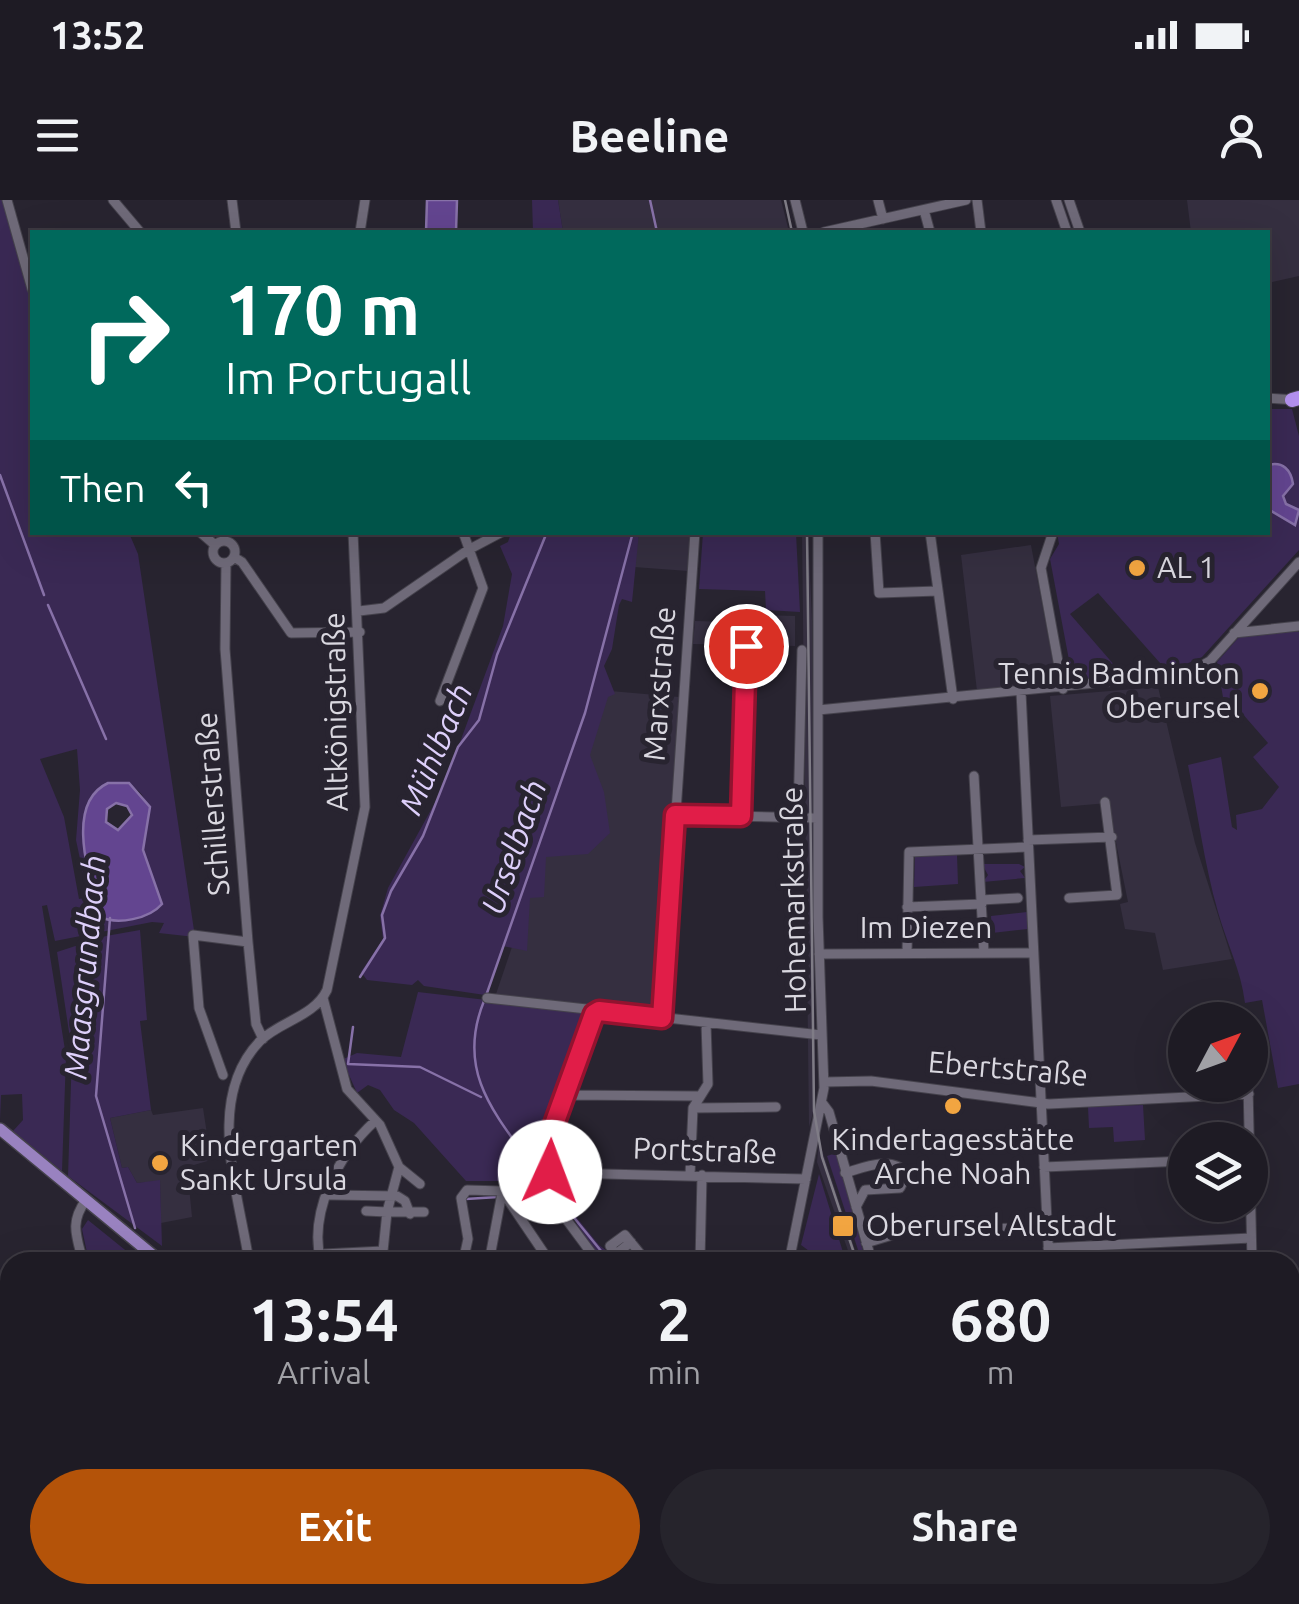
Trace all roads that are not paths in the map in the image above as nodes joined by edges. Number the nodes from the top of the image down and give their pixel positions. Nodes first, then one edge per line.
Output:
1 (7, 200) edge
2 (113, 200) edge
3 (232, 200) edge
4 (365, 200) edge
5 (795, 200) edge
6 (878, 200) edge
7 (966, 200) edge
8 (977, 200) edge
9 (1056, 200) edge
10 (1069, 200) edge
11 (947, 202) edge
12 (924, 210) junction
13 (883, 219) junction
14 (138, 230) edge
15 (236, 230) edge
16 (360, 230) edge
17 (802, 230) edge
18 (833, 230) edge
19 (929, 230) edge
20 (981, 230) edge
21 (1066, 230) edge
22 (1079, 230) edge
23 (30, 282) edge
24 (1270, 398) edge
25 (1297, 399) edge
26 (203, 535) edge
27 (353, 535) edge
28 (463, 535) edge
29 (496, 535) edge
30 (695, 535) edge
31 (818, 535) edge
32 (875, 535) edge
33 (930, 535) edge
34 (1054, 536) edge
35 (228, 537) edge
36 (215, 545) junction
37 (468, 550) junction
38 (230, 560) junction
39 (1299, 562) edge
40 (938, 591) junction
41 (359, 611) junction
42 (1299, 626) edge
43 (360, 632) junction
44 (1234, 633) junction
45 (746, 646) dead end
46 (802, 650) dead end
47 (1063, 689) junction
48 (1022, 692) junction
49 (953, 699) junction
50 (440, 701) dead end
51 (818, 710) junction
52 (974, 776) dead end
53 (1105, 802) dead end
54 (675, 815) junction
55 (741, 816) junction
56 (798, 818) junction
57 (818, 818) junction
58 (1112, 837) junction
59 (1028, 843) junction
60 (978, 848) junction
61 (1018, 898) dead end
62 (1069, 898) dead end
63 (981, 902) junction
64 (907, 907) junction
65 (248, 942) junction
66 (984, 953) junction
67 (1033, 953) junction
68 (818, 954) junction
69 (908, 954) junction
70 (323, 998) junction
71 (487, 998) dead end
72 (596, 1012) junction
73 (662, 1018) junction
74 (706, 1023) junction
75 (822, 1035) junction
76 (262, 1039) junction
77 (223, 1075) dead end
78 (824, 1082) junction
79 (563, 1094) junction
80 (1168, 1095) edge
81 (698, 1096) junction
82 (1040, 1103) junction
83 (823, 1104) junction
84 (776, 1107) dead end
85 (693, 1108) junction
86 (375, 1122) junction
87 (0, 1128) edge
88 (1168, 1162) edge
89 (399, 1167) junction
90 (1044, 1167) junction
91 (536, 1171) junction
92 (845, 1173) junction
93 (690, 1175) junction
94 (702, 1175) junction
95 (806, 1179) junction
96 (420, 1184) dead end
97 (502, 1191) junction
98 (330, 1195) junction
99 (388, 1195) junction
100 (86, 1200) junction
101 (855, 1210) junction
102 (366, 1211) dead end
103 (388, 1212) junction
104 (424, 1212) dead end
105 (410, 1214) junction
106 (1251, 1222) edge
107 (1047, 1228) junction
108 (1251, 1238) junction
109 (631, 1242) dead end
110 (866, 1243) junction
111 (1048, 1248) junction
112 (382, 1251) joint
113 (80, 1252) edge
114 (149, 1252) edge
115 (248, 1252) edge
116 (320, 1252) edge
117 (374, 1252) edge
118 (465, 1252) edge
119 (491, 1252) edge
120 (543, 1252) edge
121 (591, 1252) edge
122 (639, 1252) edge
123 (700, 1252) edge
124 (791, 1252) edge
125 (869, 1252) edge
126 (1048, 1252) edge
127 (1252, 1252) edge

1 - 23 street
2 - 14 street
3 - 15 street
4 - 16 street
5 - 17 street
6 - 13 street
7 - 11 street
8 - 20 street
9 - 21 street
10 - 22 street
11 - 12 street
12 - 13 street
12 - 19 street
13 - 18 street
24 - 25 street
26 - 36 street
27 - 41 street, Altkönigstraße
28 - 37 street
29 - 37 street
30 - 54 street, Marxstraße
31 - 51 street, Hohemarkstraße
32 - 40 street
33 - 40 street
34 - 47 street
35 - 36 street
35 - 38 street
36 - 38 street
37 - 41 street
37 - 50 street
38 - 43 street
38 - 65 street, Schillerstraße
39 - 44 street
40 - 49 street
41 - 43 street, Altkönigstraße
42 - 44 street
43 - 70 street, Altkönigstraße
44 - 47 street
45 - 55 street
46 - 56 street, Hohemarkstraße
47 - 48 street
48 - 49 street
48 - 59 street
49 - 51 street
51 - 57 street, Hohemarkstraße
52 - 60 street
53 - 58 street
54 - 55 street
54 - 73 street, Marxstraße
55 - 56 street
56 - 57 street
57 - 68 street, Hohemarkstraße
58 - 59 street
58 - 62 street
59 - 60 street
59 - 67 street
60 - 63 street
60 - 64 street
61 - 63 street
63 - 64 street
63 - 66 street
64 - 69 street
65 - 76 street, Schillerstraße
65 - 77 street
66 - 67 street, Im Diezen
66 - 69 street, Im Diezen
67 - 82 street
68 - 69 street, Im Diezen
68 - 75 street, Hohemarkstraße
70 - 76 street
70 - 86 street
71 - 72 street
72 - 73 street
72 - 79 street
73 - 74 street
74 - 75 street
74 - 81 street
75 - 78 street, Hohemarkstraße
76 - 115 street
78 - 82 street, Ebertstraße
78 - 83 street, Hohemarkstraße
79 - 81 street
79 - 91 street
80 - 82 street, Ebertstraße
81 - 85 street
82 - 90 street
83 - 92 street
83 - 95 street, Hohemarkstraße
84 - 85 street
85 - 93 street
86 - 89 street
86 - 98 street
87 - 100 main road
88 - 90 street
89 - 96 street
89 - 99 street
90 - 107 street
91 - 93 street, Portstraße
91 - 97 street
91 - 121 street
92 - 101 street
92 - 101 street
93 - 94 street, Portstraße
94 - 95 street, Portstraße
94 - 123 street
95 - 124 street, Hohemarkstraße
97 - 118 street
97 - 119 street
97 - 120 street
98 - 99 street
98 - 116 street
99 - 103 street
99 - 105 street
100 - 113 street
100 - 114 main road
101 - 110 street
102 - 103 street
103 - 105 street
103 - 112 street
104 - 105 street
106 - 108 street
107 - 110 street
107 - 111 street
108 - 111 street
108 - 127 street
109 - 122 street
110 - 125 street
111 - 126 street
112 - 117 street

